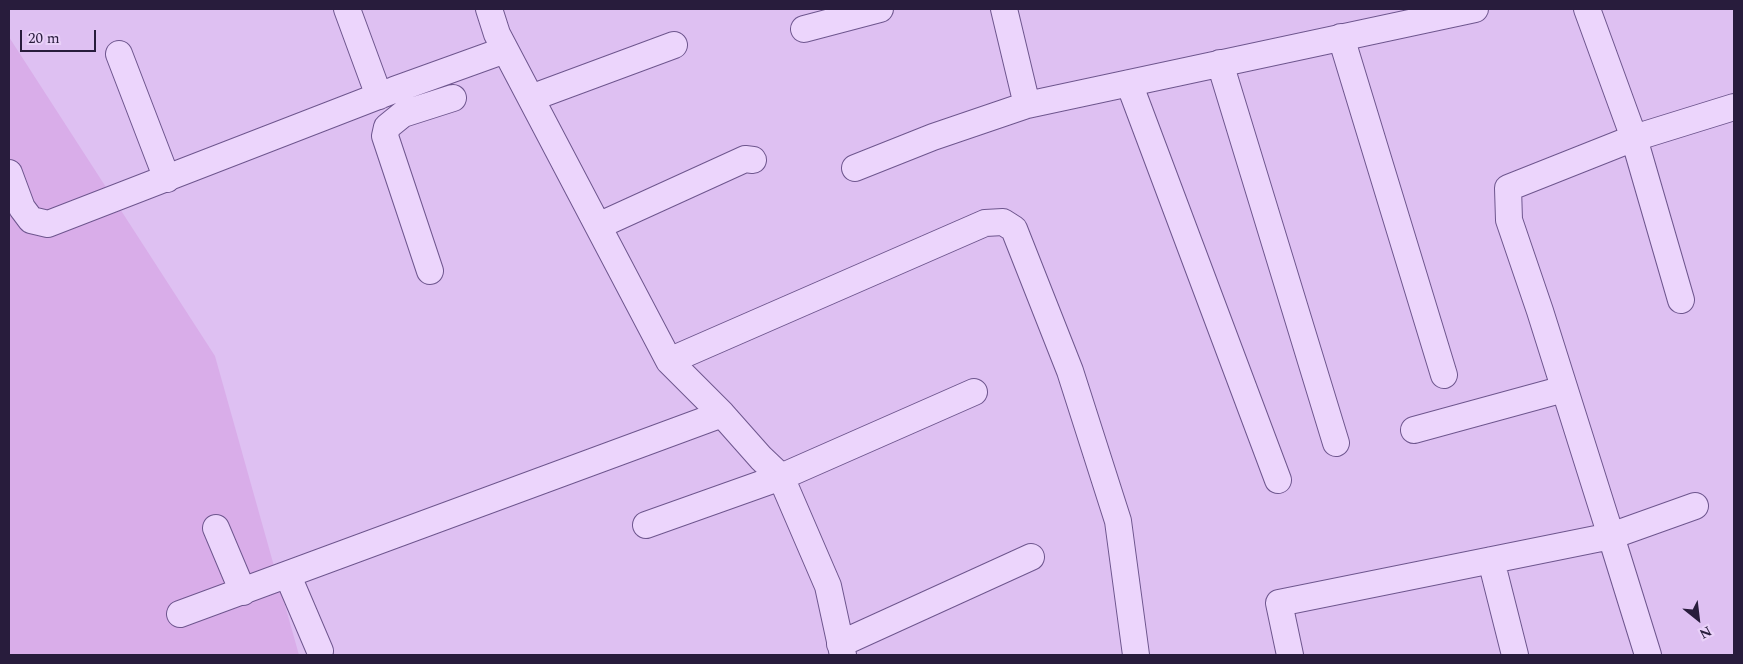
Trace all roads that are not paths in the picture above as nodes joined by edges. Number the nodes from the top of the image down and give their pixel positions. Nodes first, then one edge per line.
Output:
1 (347, 9) edge
2 (489, 9) edge
3 (880, 9) edge
4 (1004, 9) edge
5 (1475, 9) edge
6 (1587, 9) edge
7 (804, 29) dead end
8 (1341, 37) junction
9 (674, 45) dead end
10 (506, 50) junction
11 (119, 54) dead end
12 (1220, 64) junction
13 (1129, 83) junction
14 (387, 93) junction
15 (453, 98) dead end
16 (530, 98) junction
17 (1027, 104) junction
18 (1734, 107) edge
19 (403, 114) junction
20 (1634, 138) junction
21 (753, 160) dead end
22 (855, 168) dead end
23 (9, 173) edge
24 (167, 179) junction
25 (598, 226) junction
26 (430, 271) dead end
27 (1681, 300) dead end
28 (670, 361) junction
29 (1444, 375) dead end
30 (1564, 389) junction
31 (974, 392) dead end
32 (722, 414) junction
33 (1414, 430) dead end
34 (1336, 444) dead end
35 (781, 477) junction
36 (1278, 480) dead end
37 (1695, 506) dead end
38 (646, 525) dead end
39 (216, 528) dead end
40 (1612, 536) junction
41 (1031, 557) dead end
42 (1491, 560) junction
43 (288, 576) junction
44 (243, 592) junction
45 (180, 614) dead end
46 (841, 649) edge
47 (320, 651) dead end
48 (1136, 655) edge
49 (1290, 655) edge
50 (1515, 655) edge
51 (1648, 655) edge

1 - 14 street
2 - 10 street
3 - 7 street
4 - 17 street
5 - 8 street
6 - 20 street
8 - 12 street
8 - 29 street
9 - 16 street
10 - 14 street
10 - 16 street
11 - 24 street
12 - 13 street
12 - 34 street
13 - 17 street
13 - 36 street
14 - 19 street
14 - 24 street
15 - 19 street
16 - 25 street
17 - 22 street
18 - 20 street
19 - 26 street
20 - 27 street
20 - 30 street
21 - 25 street
23 - 24 street
25 - 28 street
28 - 32 street
28 - 48 street
30 - 33 street
30 - 40 street
31 - 35 street
32 - 35 street
32 - 43 street
35 - 38 street
35 - 46 street
37 - 40 street
39 - 44 street
40 - 42 street
40 - 51 street
41 - 46 street
42 - 49 street
42 - 50 street
43 - 44 street
43 - 47 street
44 - 45 street

